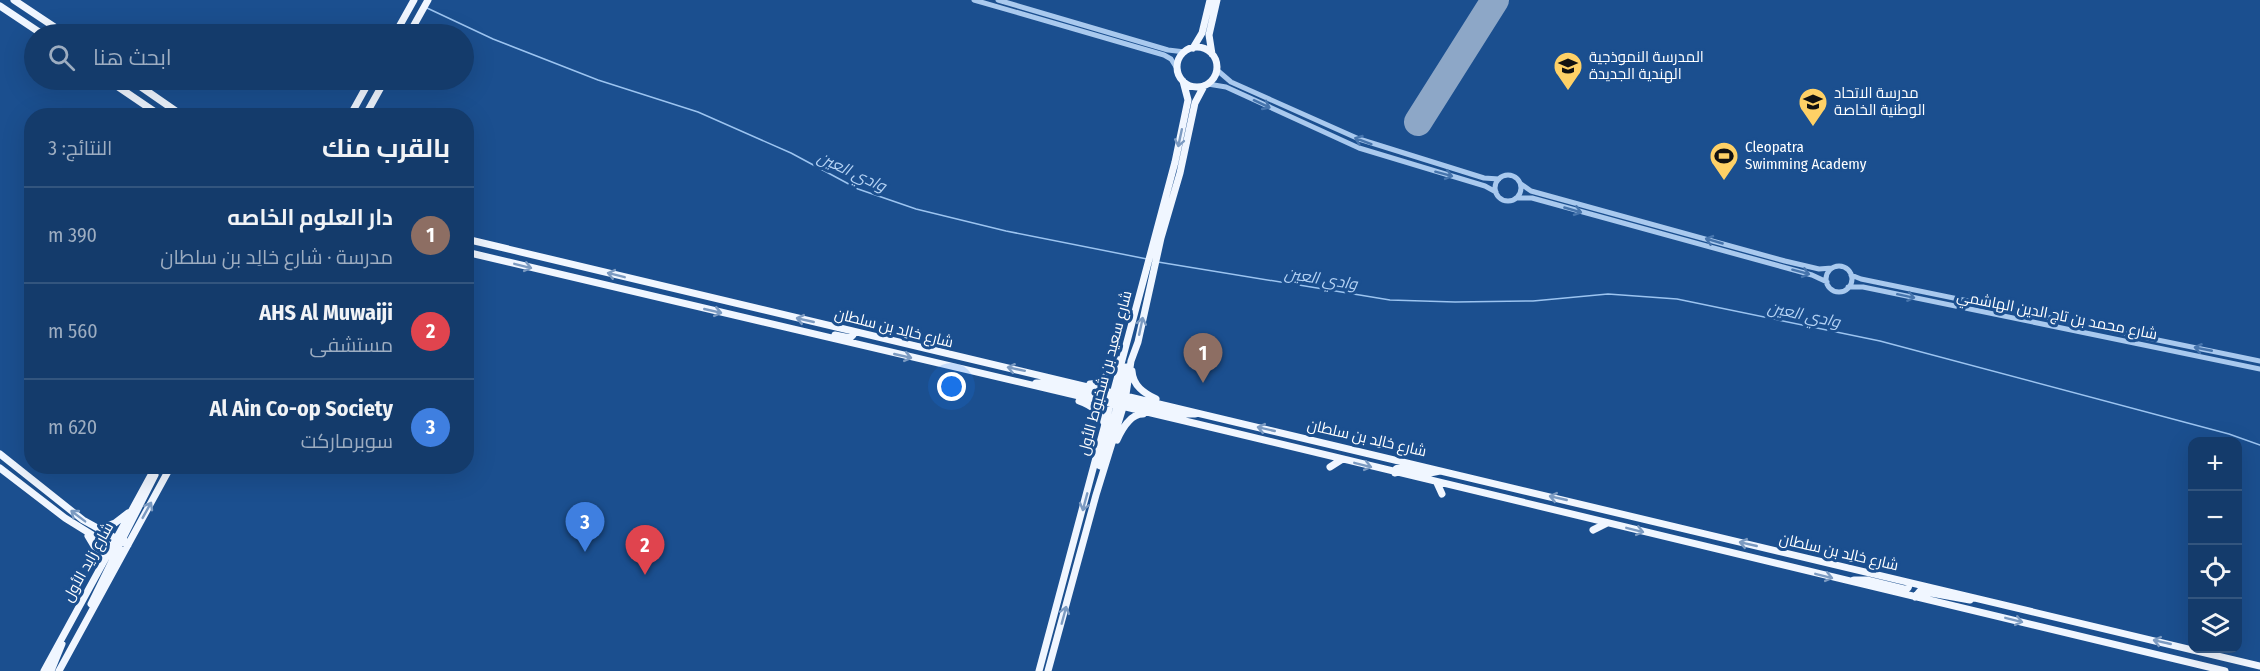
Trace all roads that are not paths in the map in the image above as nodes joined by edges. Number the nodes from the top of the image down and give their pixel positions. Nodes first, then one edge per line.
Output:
1 (14, 0) edge
2 (414, 0) edge
3 (428, 0) edge
4 (974, 0) edge
5 (998, 0) edge
6 (1210, 0) edge
7 (1217, 0) edge
8 (0, 6) edge
9 (27, 24) edge
10 (50, 24) edge
11 (401, 24) edge
12 (415, 24) edge
13 (1189, 50) junction
14 (1212, 54) junction
15 (1178, 70) junction
16 (1217, 70) junction
17 (1183, 81) junction
18 (1206, 85) junction
19 (123, 90) edge
20 (145, 90) edge
21 (364, 90) edge
22 (379, 90) edge
23 (149, 108) edge
24 (171, 108) edge
25 (354, 108) edge
26 (369, 108) edge
27 (1499, 178) junction
28 (1521, 184) junction
29 (1496, 192) junction
30 (1516, 198) junction
31 (1158, 238) junction
32 (474, 241) edge
33 (474, 254) edge
34 (1832, 268) junction
35 (1851, 275) junction
36 (1827, 282) junction
37 (1848, 287) junction
38 (705, 296) junction
39 (1144, 297) junction
40 (663, 300) junction
41 (1132, 324) junction
42 (851, 331) junction
43 (803, 332) junction
44 (1131, 361) junction
45 (2260, 361) edge
46 (2260, 369) edge
47 (1075, 383) junction
48 (1032, 385) junction
49 (1118, 400) junction
50 (1167, 404) junction
51 (1199, 413) junction
52 (1185, 421) junction
53 (1105, 426) junction
54 (0, 454) edge
55 (1341, 460) junction
56 (1330, 467) dead end
57 (0, 468) edge
58 (1442, 470) junction
59 (24, 473) edge
60 (1395, 473) junction
61 (25, 474) edge
62 (152, 474) edge
63 (154, 474) edge
64 (167, 474) edge
65 (1437, 483) junction
66 (1099, 487) junction
67 (1442, 494) dead end
68 (1096, 495) junction
69 (134, 507) junction
70 (1607, 523) junction
71 (98, 529) junction
72 (82, 530) junction
73 (1593, 530) dead end
74 (116, 539) junction
75 (129, 545) junction
76 (118, 551) junction
77 (101, 566) junction
78 (1846, 581) junction
79 (1910, 583) junction
80 (1915, 597) junction
81 (1979, 599) junction
82 (63, 636) junction
83 (2260, 666) edge
84 (44, 671) edge
85 (51, 671) edge
86 (59, 671) edge
87 (1039, 671) edge
88 (1048, 671) edge
89 (2225, 671) edge

1 - 10 main road
2 - 11 main road
3 - 12 main road
4 - 15 street
5 - 13 street
6 - 13 main road
7 - 14 main road
8 - 9 main road
13 - 14 main road
13 - 15 main road
14 - 16 main road
15 - 17 main road
16 - 18 main road
27 -> 16 street
17 - 18 main road
17 -> 31 main road, شارع سعيد بن شخبوط الأول
18 -> 29 street
18 - 31 main road, شارع سعيد بن شخبوط الأول
19 - 23 main road
20 - 24 main road
21 - 25 main road
22 - 26 main road
27 - 28 street
27 - 29 street
28 - 30 street
34 -> 28 street
29 - 30 street
30 -> 36 street
31 - 39 main road, شارع سعيد بن شخبوط الأول
38 -> 32 main road, شارع خالِد بن سلطان
33 -> 40 main road, شارع خالِد بن سلطان
34 - 35 street
34 - 36 street
35 - 37 street
45 -> 35 street, شارع محمد بن تاج الدين الهاشمي
36 - 37 street
37 -> 46 street, شارع محمد بن تاج الدين الهاشمي
38 - 40 main road
42 -> 38 main road, شارع خالِد بن سلطان
39 - 41 main road, شارع سعيد بن شخبوط الأول
44 -> 39 main road, شارع سعيد بن شخبوط الأول
40 -> 43 main road, شارع خالِد بن سلطان
41 - 47 main road
41 - 49 main road, شارع سعيد بن شخبوط الأول
42 - 43 main road
47 -> 42 main road, شارع خالِد بن سلطان
43 -> 48 main road, شارع خالِد بن سلطان
44 - 49 main road, شارع سعيد بن شخبوط الأول
44 - 50 main road
47 - 49 main road, شارع خالِد بن سلطان
48 - 49 main road, شارع خالِد بن سلطان
48 - 53 main road
49 - 50 main road, شارع خالِد بن سلطان
49 - 51 main road
49 - 52 main road, شارع خالِد بن سلطان
49 - 53 main road, شارع سعيد بن شخبوط الأول
49 - 66 main road, شارع سعيد بن شخبوط الأول
49 - 68 main road
50 - 51 main road, شارع خالِد بن سلطان
58 -> 51 main road, شارع خالِد بن سلطان
52 - 55 main road, شارع خالِد بن سلطان
52 - 66 main road
53 -> 87 main road, شارع سعيد بن شخبوط الأول
59 -> 54 main road
55 - 56 main road
55 -> 60 main road, شارع خالِد بن سلطان
57 - 72 main road
58 - 60 main road
79 -> 58 main road, شارع خالِد بن سلطان
60 - 65 main road, شارع خالِد بن سلطان
71 -> 61 main road
62 - 69 main road, شارع زايد الأول
63 - 75 main road
75 -> 64 main road, شارع زايد الأول
65 - 67 main road
65 - 70 main road, شارع خالِد بن سلطان
66 - 68 main road, شارع سعيد بن شخبوط الأول
88 -> 68 main road, شارع سعيد بن شخبوط الأول
69 - 71 main road
69 - 74 main road, شارع زايد الأول
70 - 73 main road
70 -> 78 main road, شارع خالِد بن سلطان
71 - 74 main road
72 - 76 main road
72 - 77 main road
74 - 75 main road
74 - 76 main road
75 - 76 main road, شارع زايد الأول
76 - 77 main road, شارع زايد الأول
76 - 86 main road, شارع زايد الأول
77 - 82 main road, شارع زايد الأول
78 - 79 main road
78 - 80 main road, شارع خالِد بن سلطان
79 - 81 main road, شارع خالِد بن سلطان
80 - 81 main road
80 -> 89 main road, شارع خالِد بن سلطان
83 -> 81 main road, شارع خالِد بن سلطان
82 - 84 main road, شارع زايد الأول
82 - 85 main road

